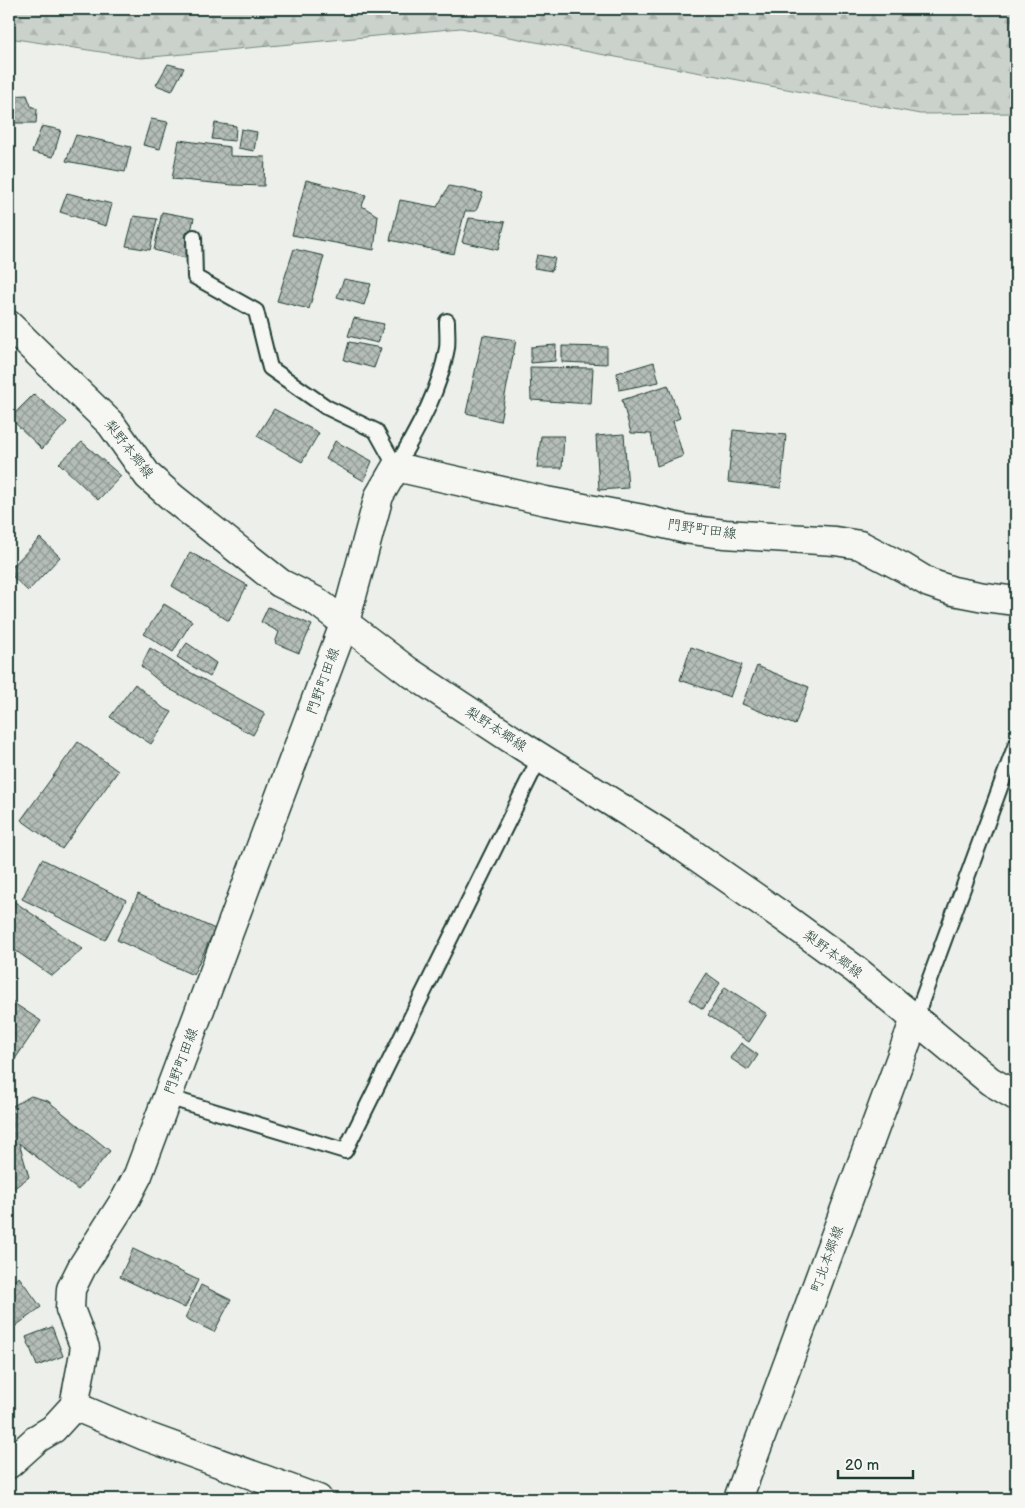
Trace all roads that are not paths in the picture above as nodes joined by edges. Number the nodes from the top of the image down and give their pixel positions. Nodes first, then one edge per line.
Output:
1 (194, 237) dead end
2 (447, 321) dead end
3 (9, 325) edge
4 (396, 467) junction
5 (1016, 601) edge
6 (345, 622) junction
7 (1016, 744) edge
8 (540, 758) junction
9 (915, 1019) junction
10 (1016, 1096) edge
11 (167, 1097) junction
12 (74, 1406) junction
13 (9, 1464) edge
14 (318, 1499) edge
15 (738, 1499) edge

1 - 4 lane
2 - 4 lane
3 - 6 street, 梨野本郷線
4 - 5 street, 門野町田線
4 - 6 street, 門野町田線
6 - 8 street, 梨野本郷線
6 - 11 street, 門野町田線
7 - 9 lane
8 - 9 street, 梨野本郷線
8 - 11 lane
9 - 10 street, 梨野本郷線
9 - 15 street, 町北本郷線
11 - 12 street, 門野町田線
12 - 13 street
12 - 14 street

